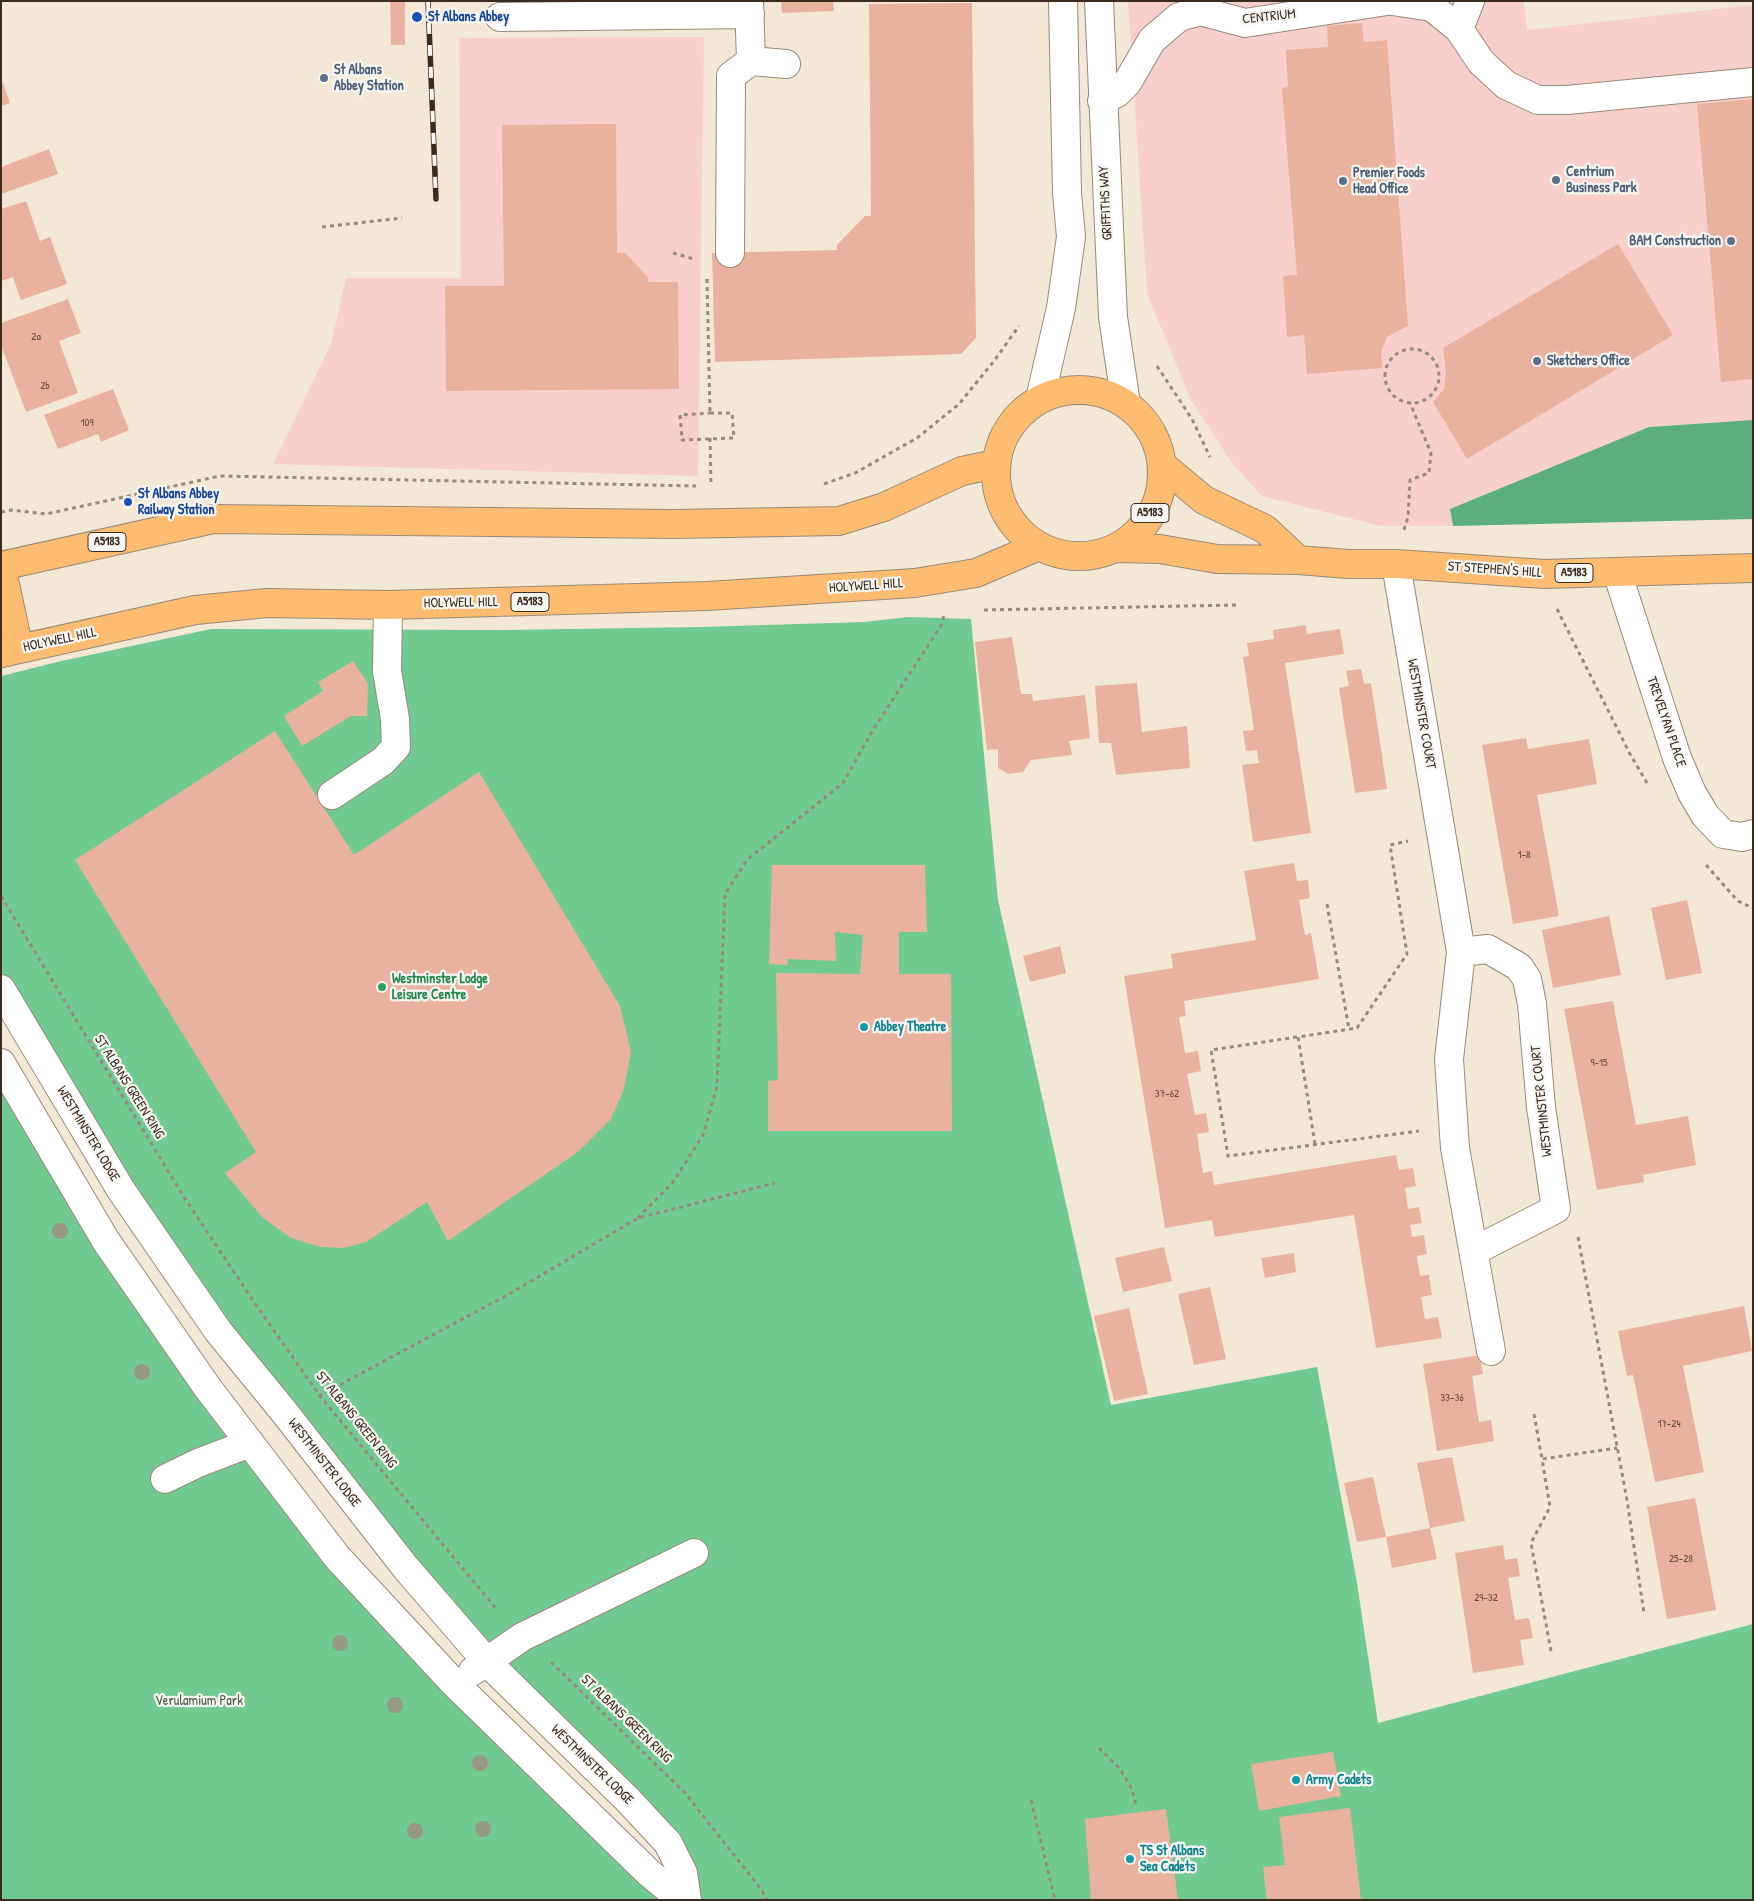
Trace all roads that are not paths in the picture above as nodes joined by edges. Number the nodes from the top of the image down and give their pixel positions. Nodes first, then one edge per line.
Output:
1 (1063, 1) edge
2 (1099, 1) edge
3 (1387, 1) edge
4 (1392, 1) edge
5 (1470, 1) edge
6 (749, 8) edge
7 (500, 17) dead end
8 (1459, 29) junction
9 (786, 64) dead end
10 (741, 68) junction
11 (1753, 82) edge
12 (1102, 101) junction
13 (730, 253) dead end
14 (1040, 399) junction
15 (1126, 404) junction
16 (996, 464) junction
17 (1162, 465) junction
18 (1039, 546) junction
19 (1116, 548) junction
20 (1298, 560) junction
21 (1396, 564) junction
22 (1, 566) edge
23 (1753, 568) edge
24 (1617, 572) junction
25 (388, 605) junction
26 (10, 651) edge
27 (332, 794) dead end
28 (1753, 834) edge
29 (1462, 952) junction
30 (1, 989) edge
31 (1, 1062) edge
32 (1474, 1250) junction
33 (1491, 1351) dead end
34 (250, 1443) junction
35 (165, 1479) dead end
36 (694, 1553) dead end
37 (488, 1662) junction
38 (452, 1682) junction
39 (682, 1900) edge
40 (687, 1900) edge

1 - 14 street
2 - 12 street, GRIFFITHS WAY
3 - 12 street, CENTRIUM
4 - 8 street
5 - 8 street
6 - 7 street
6 - 10 street
8 - 11 street
9 - 10 street
10 - 13 street
12 - 15 street, GRIFFITHS WAY
14 - 15 main road, A5183
14 - 16 main road, A5183
15 - 17 main road, A5183
16 - 18 main road, A5183
16 - 22 main road, A5183
17 - 19 main road, A5183
17 - 20 main road
18 - 19 main road, A5183
18 - 25 main road, HOLYWELL HILL / A5183
19 - 20 main road, ST STEPHEN'S HILL / A5183
20 - 21 main road, ST STEPHEN'S HILL / A5183
21 - 24 main road, ST STEPHEN'S HILL / A5183
21 - 29 street, WESTMINSTER COURT
22 - 26 main road
23 - 24 main road, ST STEPHEN'S HILL / A5183
24 - 28 street, TREVELYAN PLACE
25 - 26 main road, HOLYWELL HILL / A5183
25 - 27 street
29 - 32 street, WESTMINSTER COURT
29 - 32 street, WESTMINSTER COURT
30 - 37 street, WESTMINSTER LODGE
31 - 34 street
32 - 33 street, WESTMINSTER COURT
34 - 35 street
34 - 38 street
36 - 37 street
37 - 38 street
37 - 40 street, WESTMINSTER LODGE
38 - 39 street

